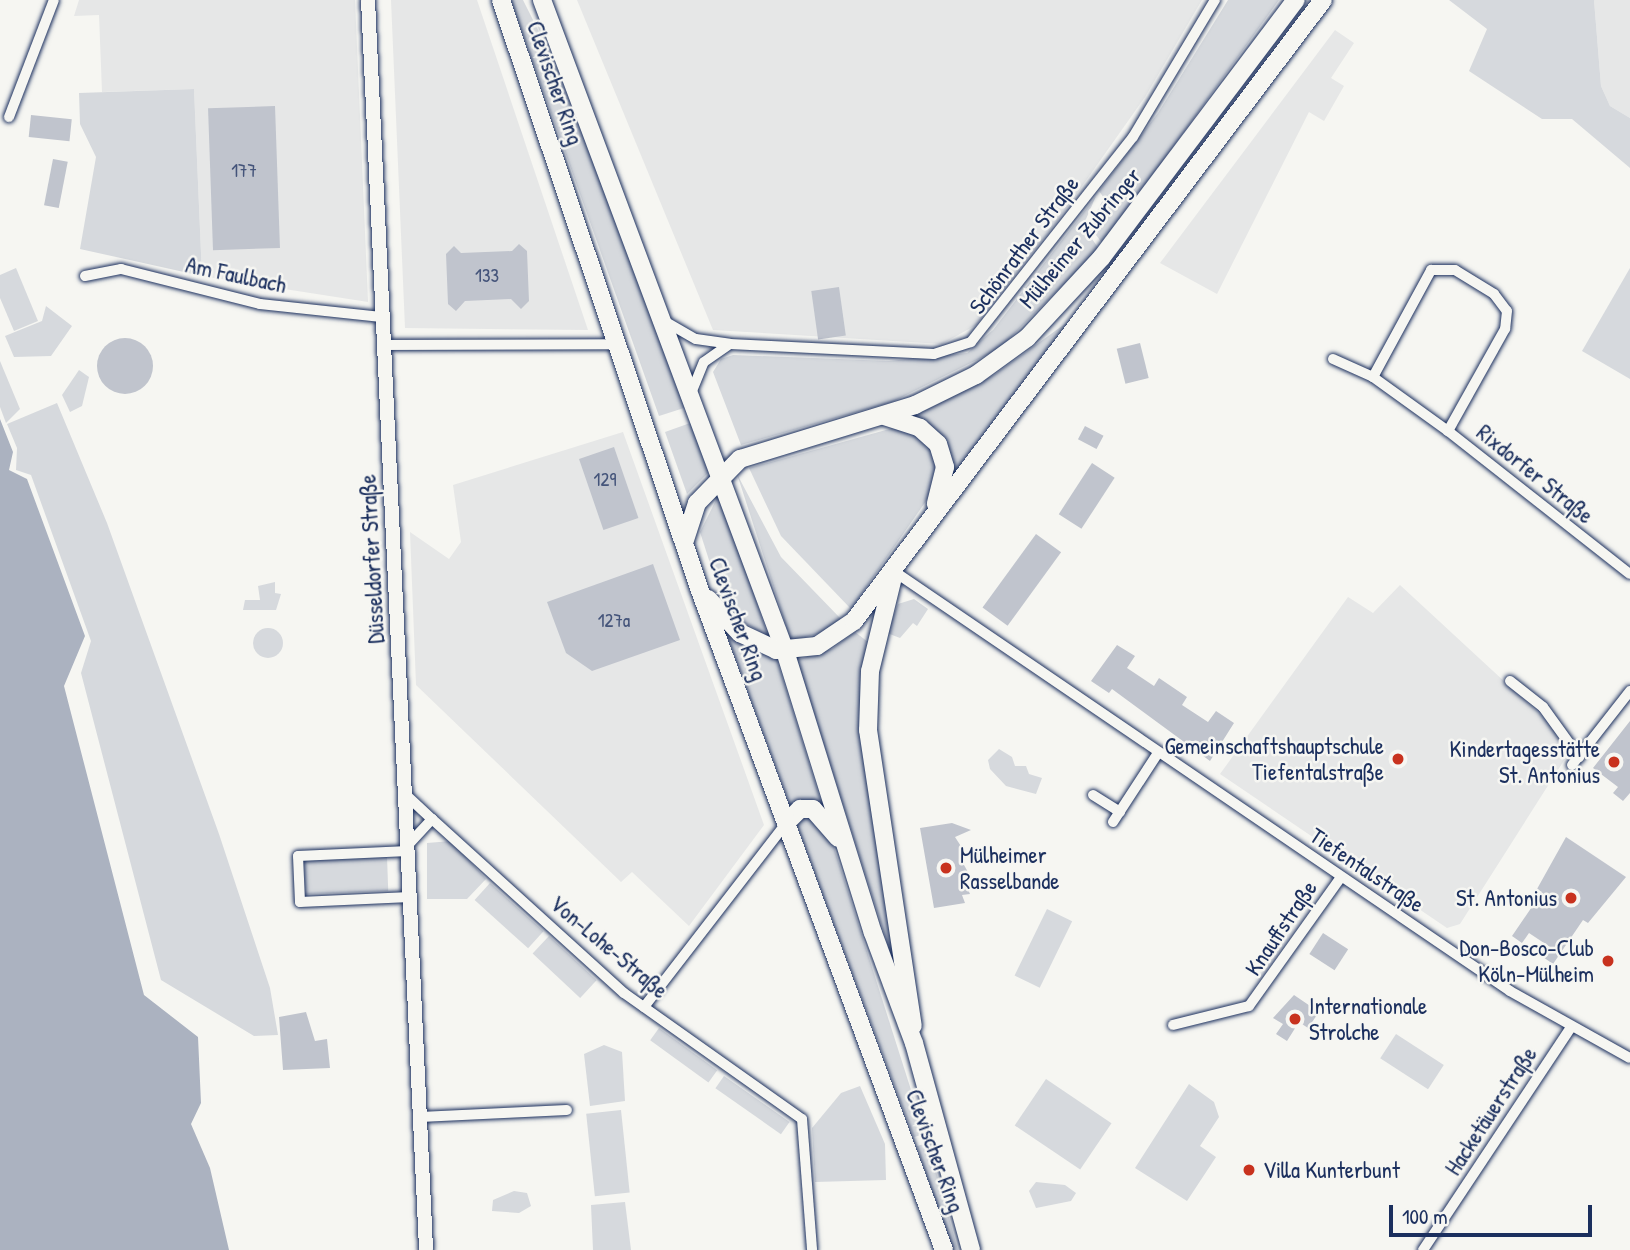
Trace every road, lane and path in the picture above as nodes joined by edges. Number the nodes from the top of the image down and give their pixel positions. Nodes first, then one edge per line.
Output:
1 (54, 0) edge
2 (368, 0) edge
3 (500, 0) edge
4 (542, 0) edge
5 (1215, 0) edge
6 (1296, 0) edge
7 (1323, 0) edge
8 (9, 117) dead end
9 (85, 276) dead end
10 (381, 317) junction
11 (666, 322) junction
12 (616, 344) junction
13 (730, 344) junction
14 (384, 345) junction
15 (1333, 359) dead end
16 (1373, 377) junction
17 (692, 391) junction
18 (884, 416) junction
19 (1448, 430) junction
20 (721, 472) junction
21 (933, 514) junction
22 (684, 543) junction
23 (895, 572) junction
24 (1630, 573) edge
25 (699, 588) junction
26 (785, 651) junction
27 (1510, 681) dead end
28 (1630, 691) edge
29 (1158, 753) junction
30 (405, 794) junction
31 (1093, 795) dead end
32 (432, 819) junction
33 (786, 822) junction
34 (408, 848) junction
35 (847, 853) junction
36 (1341, 877) junction
37 (410, 897) junction
38 (644, 1007) junction
39 (1173, 1025) dead end
40 (1570, 1029) junction
41 (914, 1043) junction
42 (1630, 1058) edge
43 (567, 1110) dead end
44 (420, 1117) junction
45 (426, 1250) edge
46 (812, 1250) edge
47 (943, 1250) edge
48 (971, 1250) edge
49 (1423, 1250) edge

1 - 8 street
2 - 10 street, Düsseldorfer Straße
3 - 12 main road, Clevischer Ring
4 - 11 main road, Clevischer Ring
5 - 13 street, Schönrather Straße
6 - 18 main road, Mülheimer Zubringer
7 - 21 main road, Mülheimer Zubringer
9 - 10 street, Am Faulbach
10 - 14 street, Düsseldorfer Straße
11 - 13 street, Schönrather Straße
11 - 17 main road, Clevischer Ring
12 - 14 street
12 - 22 main road, Clevischer Ring
13 - 17 street
14 - 30 street, Düsseldorfer Straße
15 - 16 street, Rixdorfer Straße
16 - 19 street, Rixdorfer Straße
16 - 19 street, Rixdorfer Straße
17 - 20 main road, Clevischer Ring
18 - 20 main road, Mülheimer Zubringer
18 - 21 main road
19 - 24 street, Rixdorfer Straße
20 - 22 main road
20 - 26 main road, Clevischer Ring
21 - 23 main road, Mülheimer Zubringer
22 - 25 main road, Clevischer Ring
23 - 26 main road
23 - 29 street, Tiefentalstraße
23 - 41 main road, Clevischer Ring
25 - 26 main road
25 - 33 main road, Clevischer Ring
26 - 35 main road, Clevischer Ring
27 - 28 street
29 - 31 street
29 - 36 street, Tiefentalstraße
30 - 32 street, Von-Lohe-Straße
30 - 34 street, Düsseldorfer Straße
32 - 34 street
32 - 38 street, Von-Lohe-Straße
33 - 35 main road
33 - 38 street
33 - 47 main road, Clevischer Ring
34 - 37 street, Düsseldorfer Straße
34 - 37 street
35 - 41 main road, Clevischer Ring
36 - 39 street, Knauffstraße
36 - 40 street, Tiefentalstraße
37 - 44 street, Düsseldorfer Straße
38 - 46 street, Von-Lohe-Straße
40 - 42 street, Tiefentalstraße
40 - 49 street, Hacketäuerstraße
41 - 48 main road, Clevischer Ring
43 - 44 street
44 - 45 street, Düsseldorfer Straße

